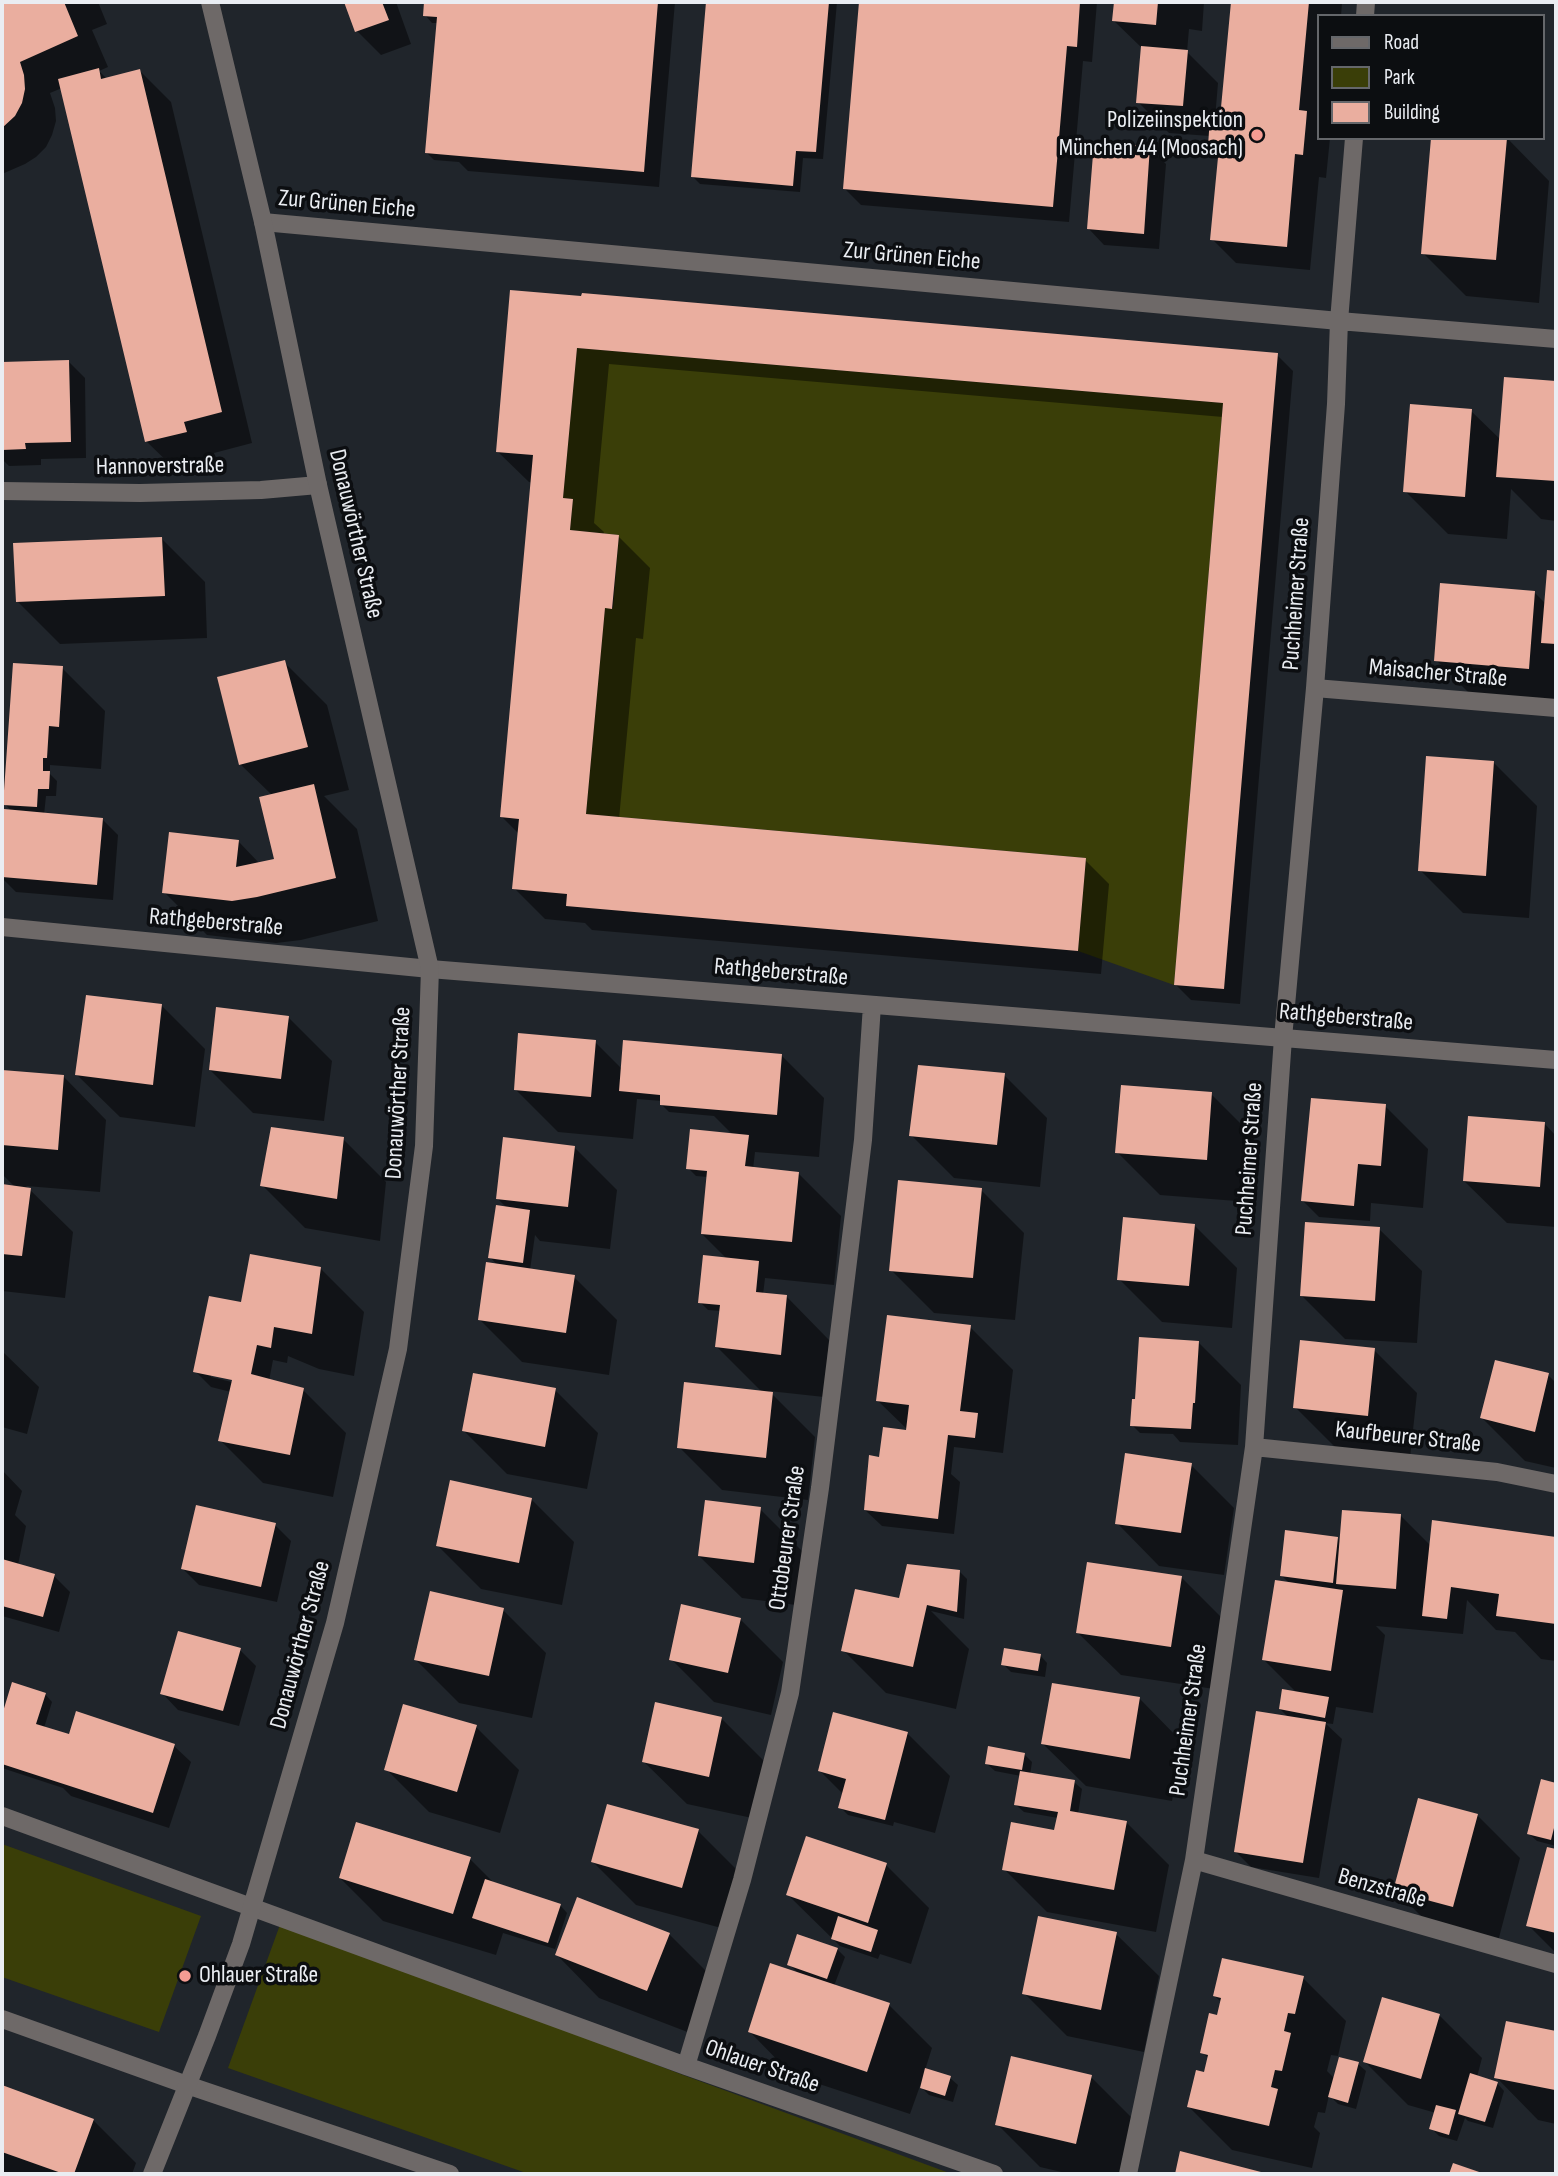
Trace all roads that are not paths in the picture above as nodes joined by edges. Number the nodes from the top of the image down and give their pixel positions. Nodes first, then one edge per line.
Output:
1 (210, 2) edge
2 (1354, 140) edge
3 (263, 222) junction
4 (1339, 321) junction
5 (1556, 339) edge
6 (318, 485) junction
7 (2, 491) edge
8 (1315, 688) junction
9 (1556, 708) edge
10 (2, 928) edge
11 (430, 969) junction
12 (872, 1005) junction
13 (1283, 1038) junction
14 (1556, 1060) edge
15 (1254, 1447) junction
16 (1556, 1485) edge
17 (2, 1816) edge
18 (1194, 1860) junction
19 (251, 1906) junction
20 (1556, 1964) edge
21 (2, 2018) edge
22 (686, 2066) junction
23 (187, 2085) junction
24 (152, 2174) edge
25 (450, 2174) edge
26 (994, 2174) edge
27 (1128, 2174) edge

1 - 3 street, Donauwörther Straße
2 - 4 street, Puchheimer Straße
3 - 4 street, Zur Grünen Eiche
3 - 6 street, Donauwörther Straße
4 - 5 street, Zur Grünen Eiche
4 - 8 street, Puchheimer Straße
6 - 7 street, Hannoverstraße
6 - 11 street, Donauwörther Straße
8 - 9 street, Maisacher Straße
8 - 13 street, Puchheimer Straße
10 - 11 street, Rathgeberstraße
11 - 12 street, Rathgeberstraße
11 - 19 street, Donauwörther Straße
12 - 13 street, Rathgeberstraße
12 - 22 street, Ottobeurer Straße
13 - 14 street, Rathgeberstraße
13 - 15 street, Puchheimer Straße
15 - 16 street, Kaufbeurer Straße
15 - 18 street, Puchheimer Straße
17 - 19 street, Ohlauer Straße
18 - 20 street, Benzstraße
18 - 27 street, Puchheimer Straße
19 - 22 street, Ohlauer Straße
19 - 23 street, Donauwörther Straße
21 - 23 street
22 - 26 street, Ohlauer Straße
23 - 24 street, Donauwörther Straße
23 - 25 street

